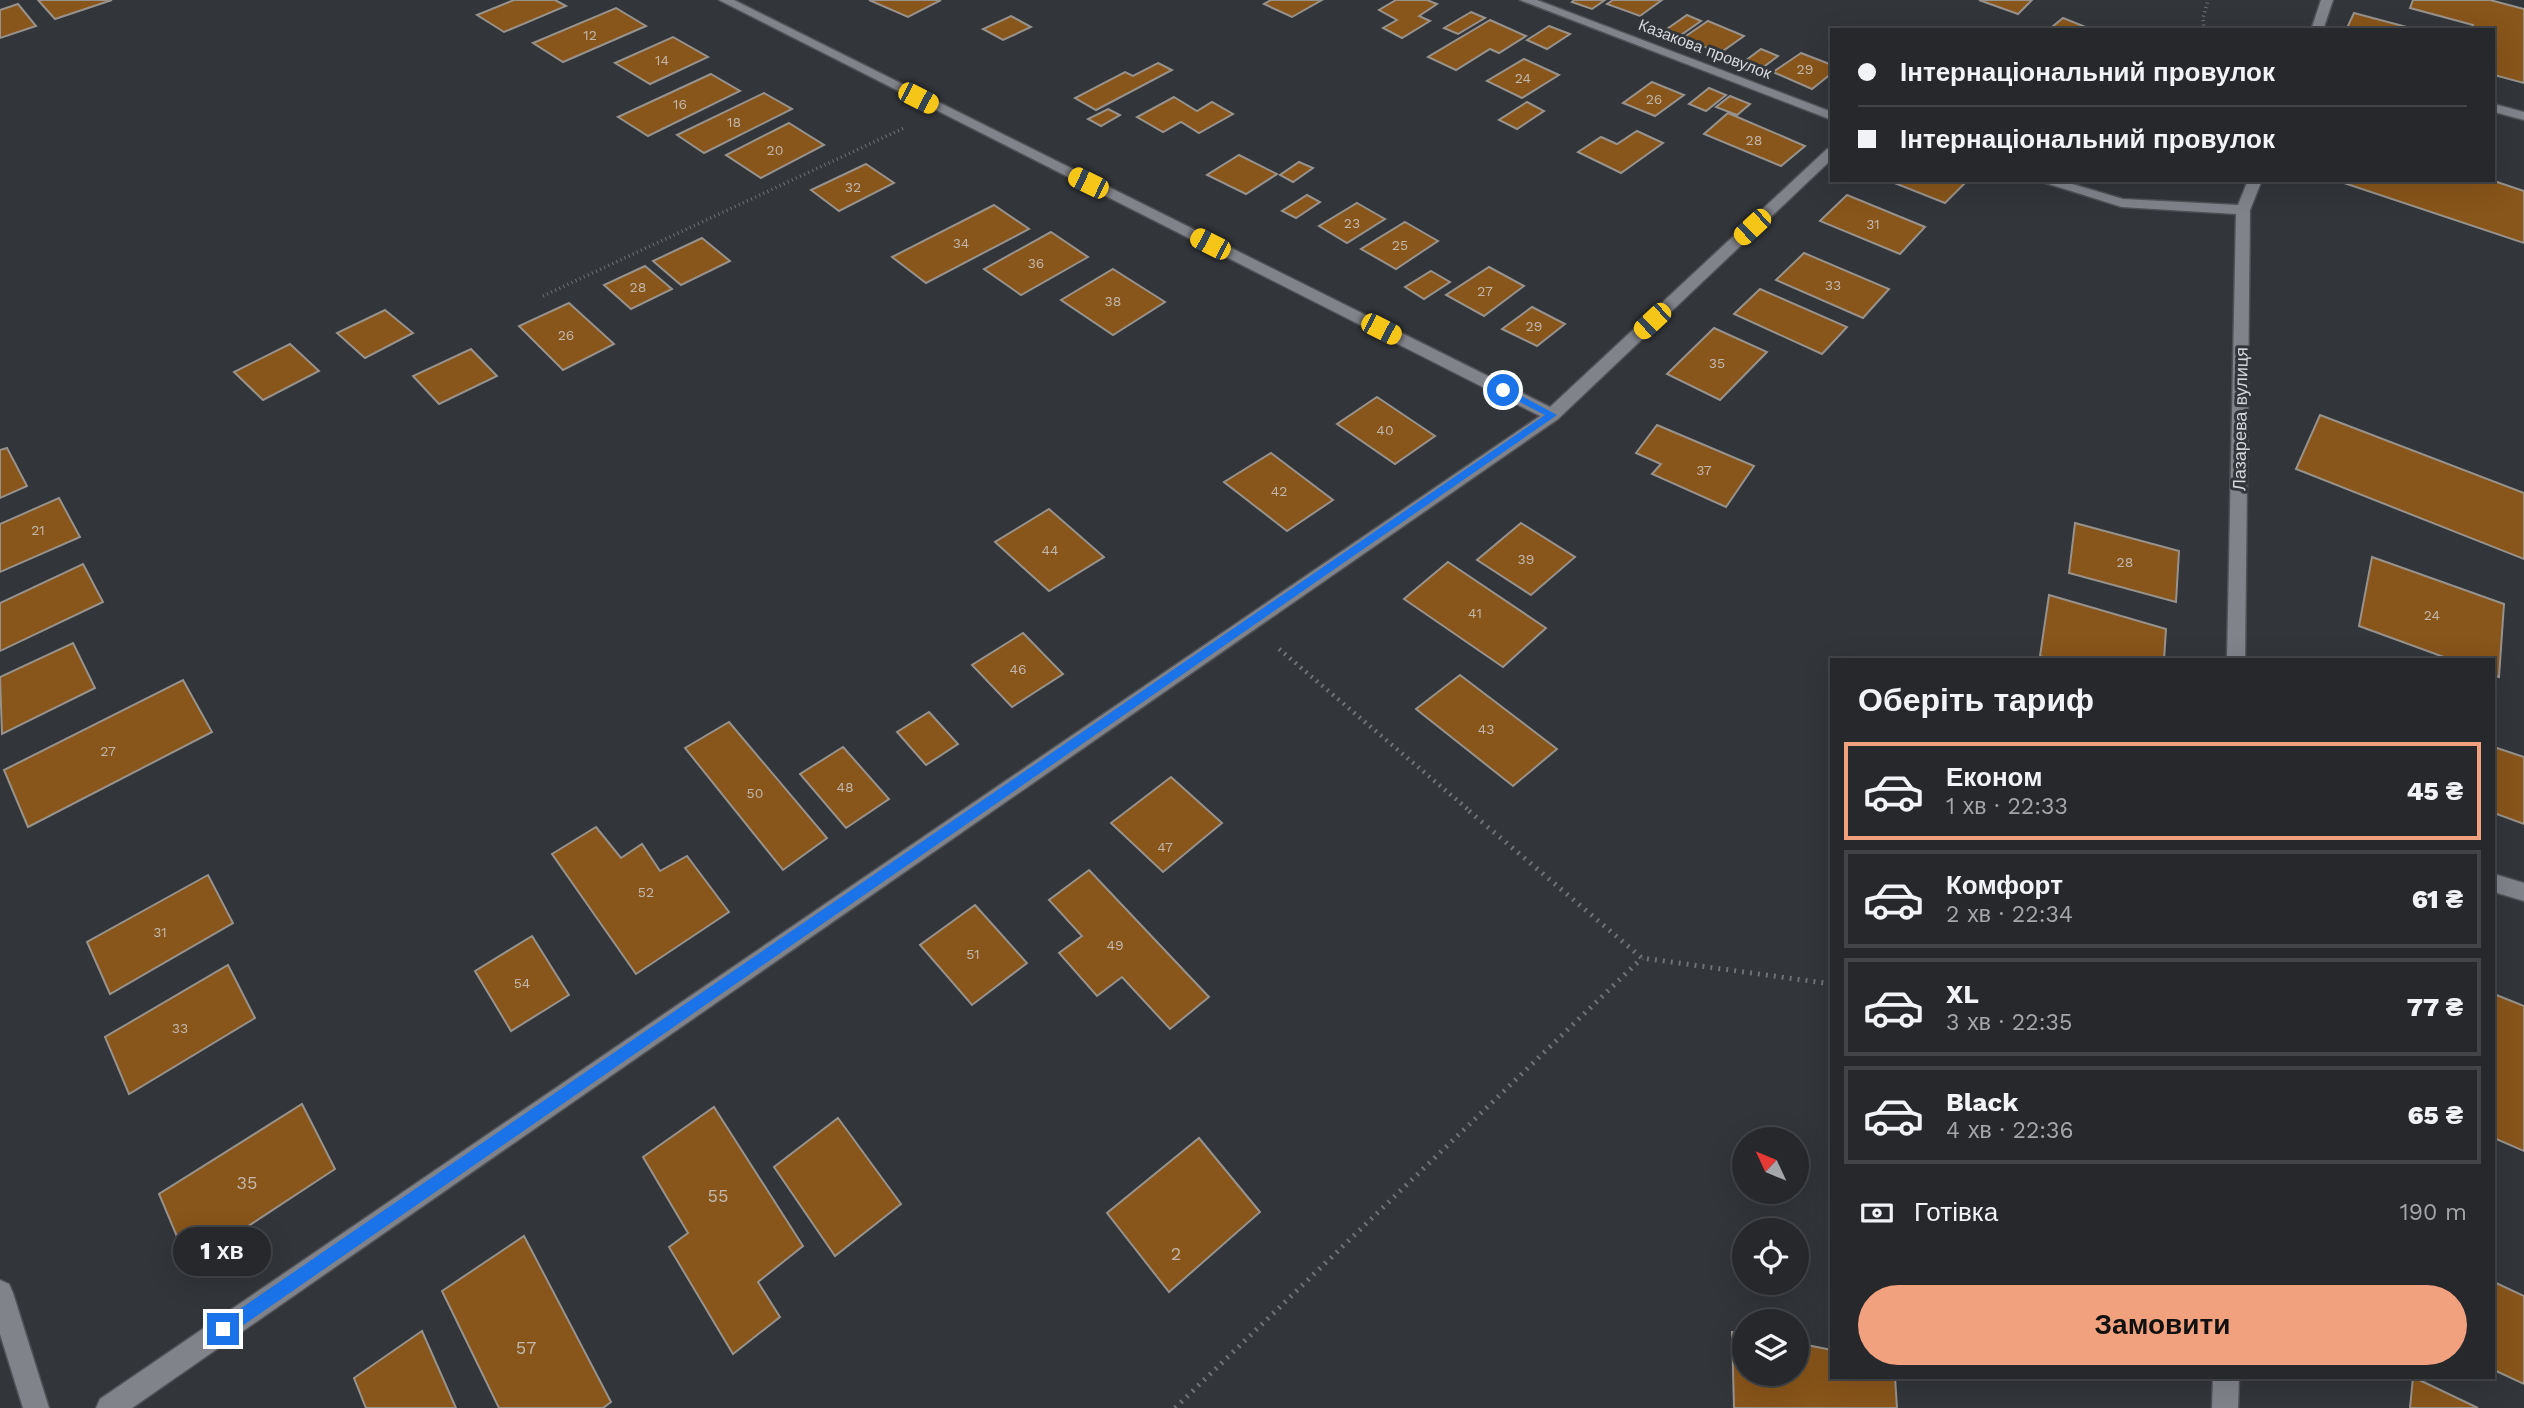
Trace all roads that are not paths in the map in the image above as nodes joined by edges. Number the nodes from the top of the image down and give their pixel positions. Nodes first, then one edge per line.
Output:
1 (725, 0) edge
2 (1526, 0) edge
3 (2328, 0) edge
4 (2317, 28) edge
5 (2495, 108) edge
6 (1830, 115) edge
7 (2524, 116) edge
8 (1830, 154) edge
9 (2050, 182) edge
10 (2254, 182) edge
11 (2243, 210) junction
12 (1552, 415) junction
13 (2236, 658) edge
14 (2495, 883) edge
15 (2524, 892) edge
16 (0, 1293) edge
17 (2226, 1379) edge
18 (36, 1408) edge
19 (109, 1408) edge
20 (2225, 1408) edge

1 - 12 street
2 - 6 street, Казакова провулок
3 - 4 street
5 - 7 street
8 - 12 street
9 - 11 street
10 - 11 street, Лазарева вулиця
11 - 13 street, Лазарева вулиця
12 - 19 street
14 - 15 street
16 - 18 street
17 - 20 street

